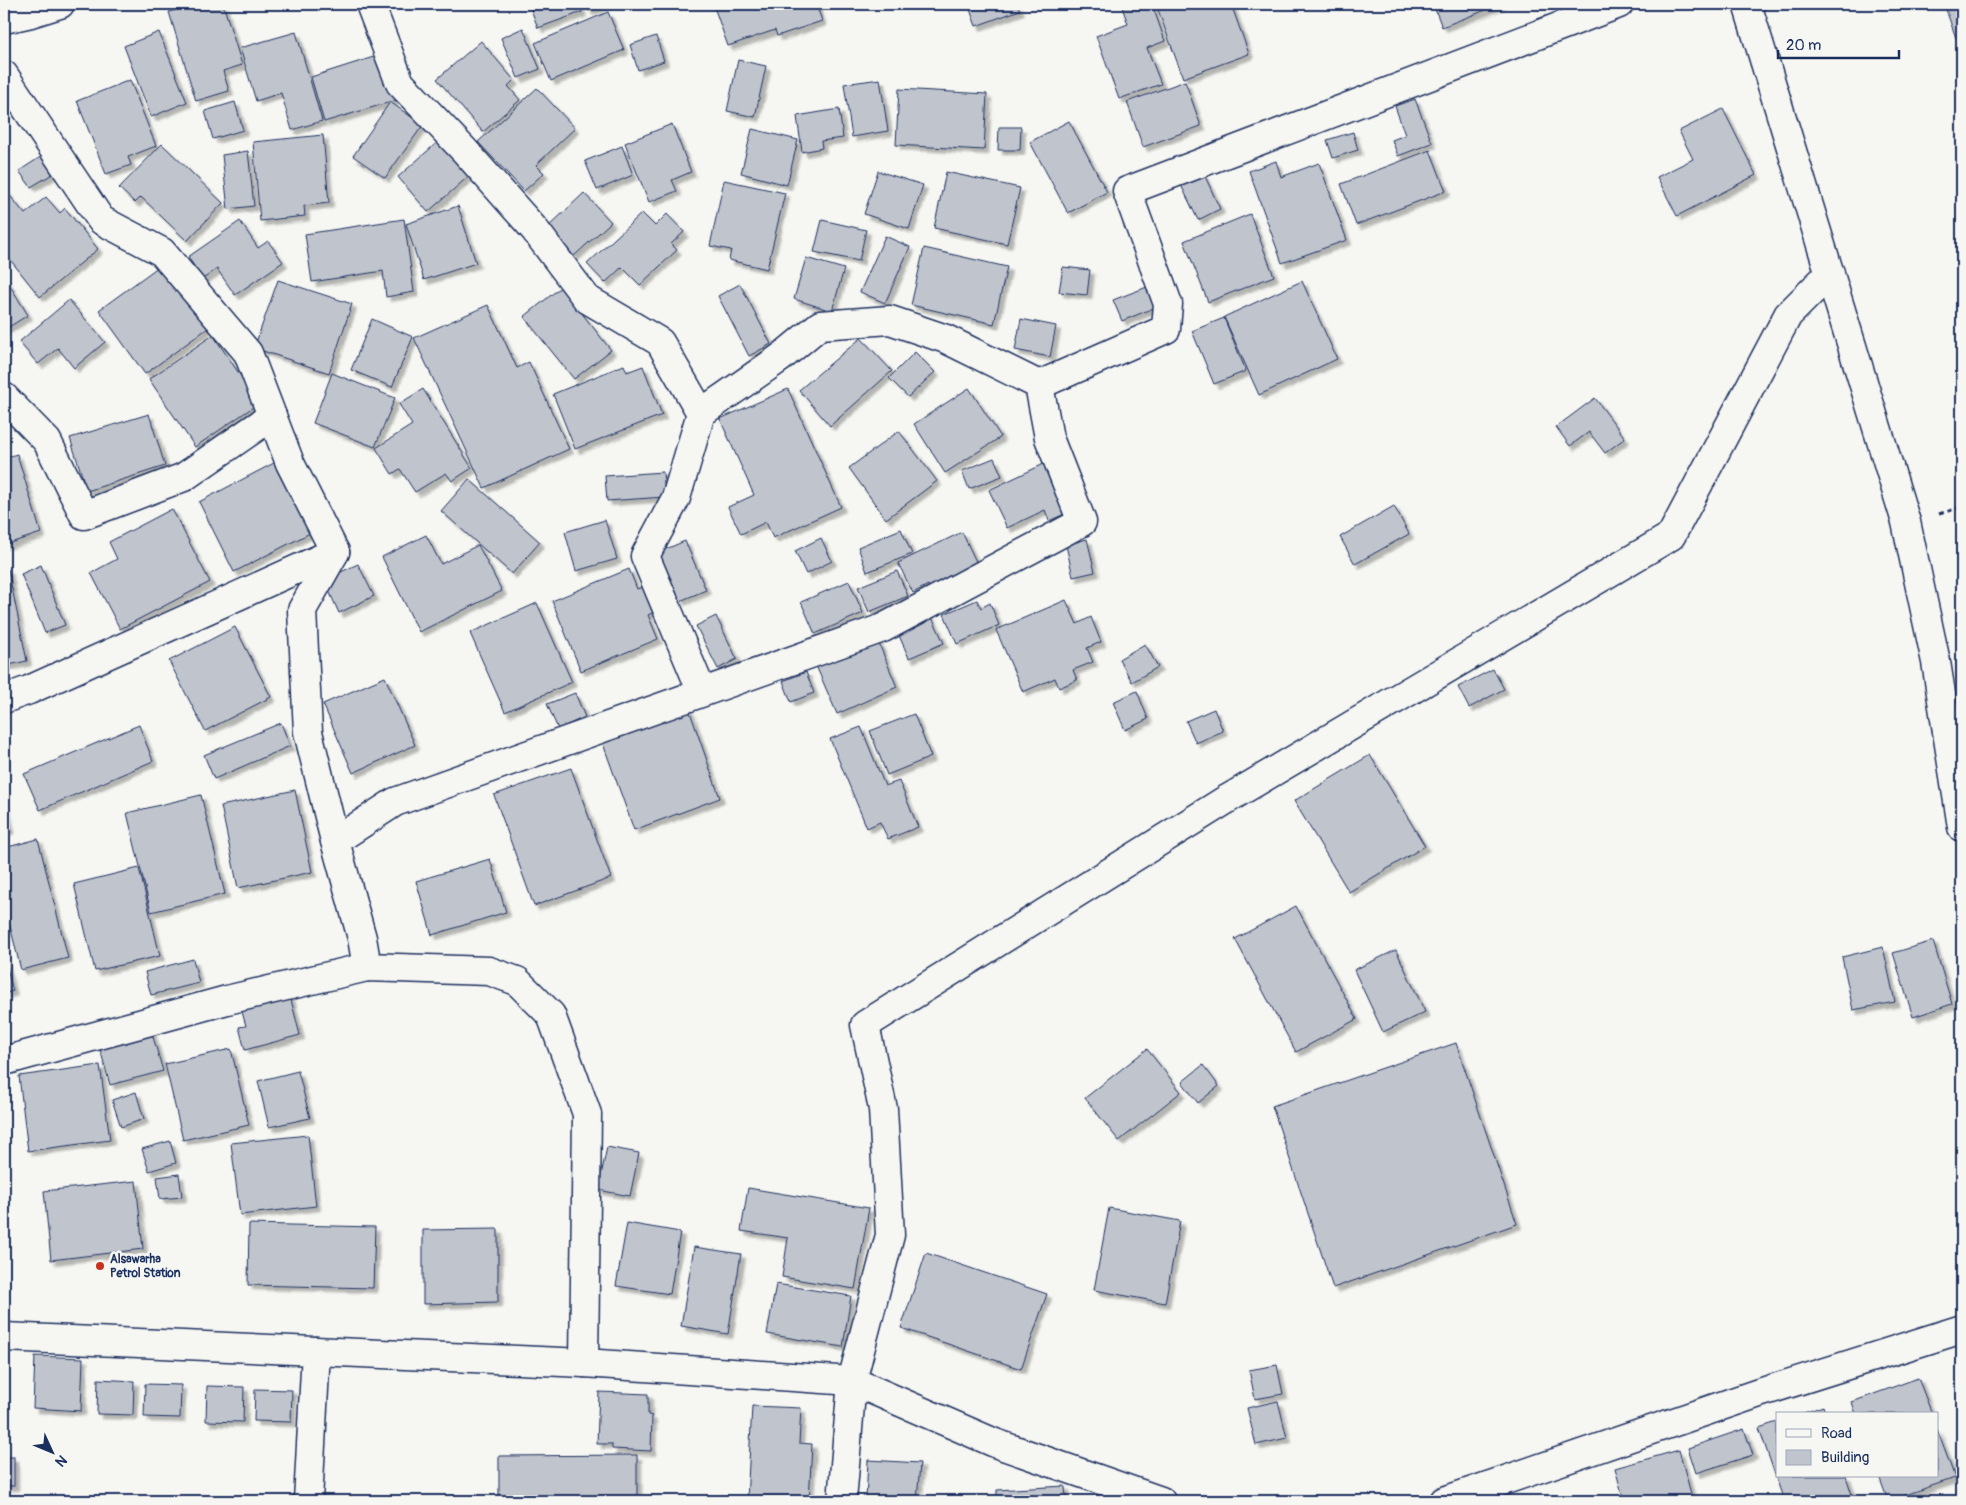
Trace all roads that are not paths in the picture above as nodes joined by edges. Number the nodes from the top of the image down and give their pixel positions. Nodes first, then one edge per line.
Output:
1 (60, 4) edge
2 (370, 4) edge
3 (1619, 4) edge
4 (1746, 4) edge
5 (4, 19) edge
6 (4, 75) edge
7 (1830, 273) junction
8 (1039, 385) junction
9 (4, 397) edge
10 (701, 414) junction
11 (272, 416) junction
12 (335, 552) junction
13 (702, 692) junction
14 (4, 699) edge
15 (1962, 827) edge
16 (336, 841) junction
17 (368, 967) junction
18 (4, 1061) edge
19 (1962, 1329) edge
20 (4, 1337) edge
21 (316, 1351) junction
22 (584, 1363) junction
23 (852, 1381) junction
24 (308, 1501) edge
25 (842, 1501) edge
26 (1161, 1501) edge
27 (1444, 1501) edge

1 - 5 street
2 - 10 street
3 - 8 street
4 - 7 street
6 - 11 street
7 - 15 street
7 - 23 street
8 - 10 street
8 - 13 street
9 - 11 street
10 - 13 street
11 - 12 street
12 - 14 street
12 - 16 street
13 - 16 street
16 - 17 street
17 - 18 street
17 - 22 street
19 - 27 street
20 - 21 street
21 - 22 street
21 - 24 street
22 - 23 street
23 - 25 street
23 - 26 street

